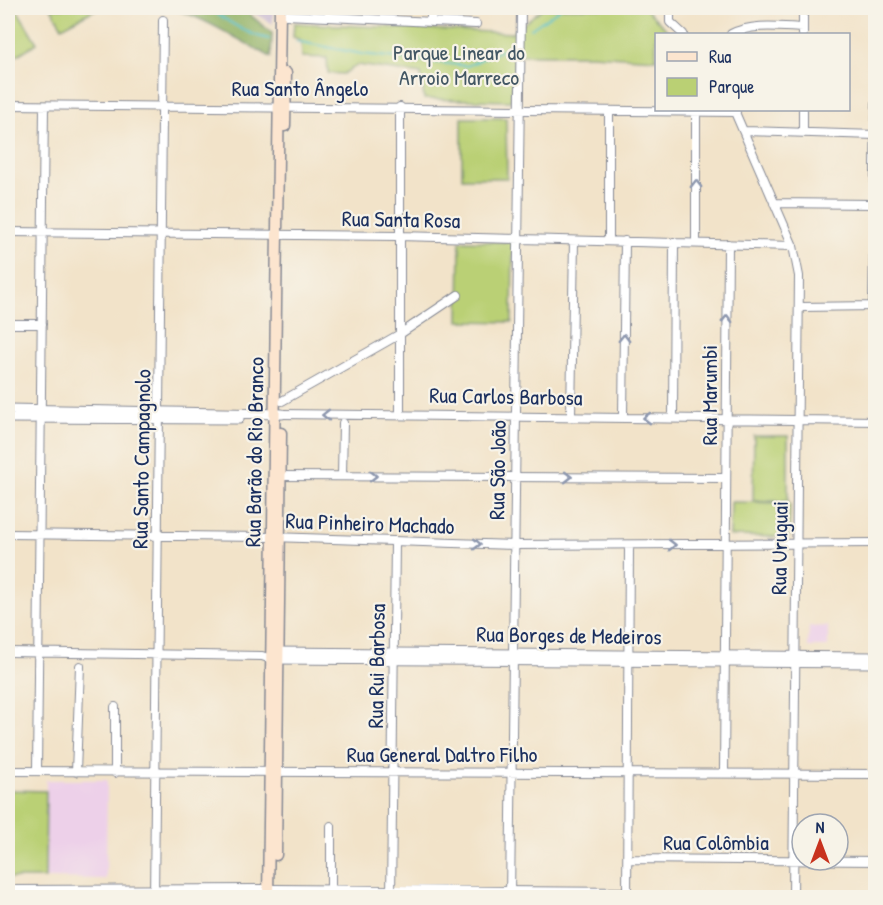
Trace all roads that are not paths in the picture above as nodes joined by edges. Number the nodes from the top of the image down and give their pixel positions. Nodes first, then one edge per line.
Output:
1 (357, 8) edge
2 (431, 8) edge
3 (521, 8) edge
4 (670, 8) edge
5 (803, 8) edge
6 (284, 10) edge
7 (357, 18) junction
8 (163, 20) dead end
9 (431, 22) junction
10 (476, 24) dead end
11 (803, 31) edge
12 (682, 33) edge
13 (734, 33) edge
14 (876, 103) edge
15 (8, 105) edge
16 (44, 106) junction
17 (162, 106) junction
18 (282, 106) junction
19 (400, 107) junction
20 (609, 111) junction
21 (735, 111) edge
22 (803, 111) edge
23 (520, 112) junction
24 (696, 112) junction
25 (744, 131) junction
26 (803, 132) junction
27 (875, 135) edge
28 (774, 203) junction
29 (872, 204) junction
30 (8, 232) edge
31 (43, 232) junction
32 (160, 233) junction
33 (281, 235) junction
34 (398, 236) junction
35 (518, 241) junction
36 (574, 241) junction
37 (609, 241) junction
38 (625, 241) junction
39 (674, 242) junction
40 (696, 242) junction
41 (728, 244) junction
42 (793, 246) junction
43 (458, 296) dead end
44 (874, 306) edge
45 (800, 307) junction
46 (8, 324) edge
47 (42, 324) junction
48 (400, 334) junction
49 (279, 373) junction
50 (282, 401) junction
51 (8, 409) edge
52 (400, 413) junction
53 (42, 414) junction
54 (515, 415) junction
55 (159, 416) junction
56 (280, 416) junction
57 (571, 416) junction
58 (623, 417) junction
59 (8, 418) edge
60 (673, 418) junction
61 (726, 419) junction
62 (800, 420) junction
63 (876, 421) edge
64 (343, 423) dead end
65 (276, 476) junction
66 (342, 476) junction
67 (514, 477) junction
68 (726, 478) junction
69 (8, 534) edge
70 (40, 535) junction
71 (158, 535) junction
72 (276, 537) junction
73 (395, 542) junction
74 (876, 543) edge
75 (514, 545) junction
76 (629, 545) junction
77 (727, 545) junction
78 (797, 545) junction
79 (8, 652) edge
80 (40, 653) junction
81 (156, 654) junction
82 (272, 656) junction
83 (394, 657) junction
84 (513, 657) junction
85 (876, 657) edge
86 (726, 659) junction
87 (630, 660) junction
88 (795, 660) junction
89 (876, 663) edge
90 (80, 666) dead end
91 (115, 707) dead end
92 (8, 771) edge
93 (37, 771) junction
94 (76, 772) junction
95 (156, 772) junction
96 (273, 772) junction
97 (392, 772) junction
98 (511, 772) junction
99 (115, 773) junction
100 (629, 773) junction
101 (724, 773) junction
102 (795, 773) junction
103 (876, 774) edge
104 (795, 812) edge
105 (332, 826) dead end
106 (628, 859) junction
107 (790, 860) edge
108 (850, 861) edge
109 (876, 861) edge
110 (794, 872) edge
111 (8, 890) edge
112 (335, 892) edge
113 (272, 893) edge
114 (37, 894) edge
115 (154, 894) edge
116 (391, 894) edge
117 (510, 894) edge
118 (627, 895) edge
119 (793, 897) edge

1 - 7 street
2 - 9 street
3 - 23 street, Rua São João
4 - 12 street
5 - 11 street
6 - 7 street
6 - 18 main road, Rua Barão do Rio Branco
7 - 9 street
8 - 17 street, Rua Santo Campagnolo
9 - 10 street
11 - 13 street
14 - 27 street
15 - 16 street, Rua Santo Ângelo
16 - 17 street, Rua Santo Ângelo
16 - 31 street
17 - 18 street, Rua Santo Ângelo
17 - 32 street, Rua Santo Campagnolo
18 - 19 street, Rua Santo Ângelo
18 - 33 main road, Rua Barão do Rio Branco
19 - 23 street, Rua Santo Ângelo
19 - 34 street
20 - 23 street, Rua Santo Ângelo
20 - 24 street, Rua Santo Ângelo
20 - 37 street
21 - 24 street, Rua Santo Ângelo
21 - 25 street, Rua Uruguai
22 - 26 street
23 - 35 street, Rua São João
40 -> 24 street
25 - 26 street
25 - 28 street, Rua Uruguai
26 - 27 street
27 - 29 street
28 - 29 street
28 - 42 street, Rua Uruguai
29 - 44 street
30 - 31 street, Rua Santa Rosa
31 - 32 street, Rua Santa Rosa
31 - 47 street
32 - 33 street, Rua Santa Rosa
32 - 55 street, Rua Santo Campagnolo
33 - 34 street, Rua Santa Rosa
33 - 49 main road, Rua Barão do Rio Branco
34 - 35 street, Rua Santa Rosa
34 - 48 street
35 - 36 street, Rua Santa Rosa
35 - 54 street, Rua São João
36 - 37 street, Rua Santa Rosa
36 - 57 street
37 - 38 street, Rua Santa Rosa
38 - 39 street, Rua Santa Rosa
58 -> 38 street
39 - 40 street, Rua Santa Rosa
39 - 60 street
40 - 41 street, Rua Santa Rosa
41 - 42 street, Rua Santa Rosa
61 -> 41 street, Rua Marumbi
42 - 45 street, Rua Uruguai
43 - 48 street
44 - 45 street
45 - 62 street, Rua Uruguai
46 - 47 street
47 - 53 street
48 - 50 street
48 - 52 street
49 - 50 main road, Rua Barão do Rio Branco
49 - 56 main road, Rua Barão do Rio Branco
50 - 56 main road, Rua Barão do Rio Branco
51 - 53 street, Rua Carlos Barbosa
52 - 54 street, Rua Carlos Barbosa
52 -> 56 street, Rua Carlos Barbosa
53 - 55 street, Rua Carlos Barbosa
53 - 59 street, Rua Carlos Barbosa
53 - 70 street
54 - 57 street, Rua Carlos Barbosa
54 - 67 street, Rua São João
55 - 56 street, Rua Carlos Barbosa
55 - 71 street, Rua Santo Campagnolo
56 - 65 main road, Rua Barão do Rio Branco
57 - 58 street, Rua Carlos Barbosa
60 -> 58 street, Rua Carlos Barbosa
60 - 61 street, Rua Carlos Barbosa
61 - 62 street, Rua Carlos Barbosa
61 - 68 street, Rua Marumbi
62 - 63 street, Rua Carlos Barbosa
62 - 78 street, Rua Uruguai
64 - 66 street
65 - 66 street
65 - 72 main road, Rua Barão do Rio Branco
66 -> 67 street
67 -> 68 street
67 - 75 street, Rua São João
68 - 77 street, Rua Marumbi
69 - 70 street, Rua Pinheiro Machado
70 - 71 street, Rua Pinheiro Machado
70 - 80 street
71 - 72 street, Rua Pinheiro Machado
71 - 81 street, Rua Santo Campagnolo
72 - 73 street, Rua Pinheiro Machado
72 - 82 main road, Rua Barão do Rio Branco
73 -> 75 street, Rua Pinheiro Machado
73 - 83 street, Rua Rui Barbosa
74 - 78 street, Rua Pinheiro Machado
75 - 76 street, Rua Pinheiro Machado
75 - 84 street, Rua São João
76 -> 77 street, Rua Pinheiro Machado
76 - 87 street
77 - 78 street, Rua Pinheiro Machado
77 - 86 street, Rua Marumbi
78 - 88 street, Rua Uruguai
79 - 80 street
80 - 81 street
80 - 93 street
81 - 82 street
81 - 95 street, Rua Santo Campagnolo
82 - 83 street, Rua Borges de Medeiros
82 - 96 main road, Rua Barão do Rio Branco
83 - 84 street, Rua Borges de Medeiros
83 - 97 street, Rua Rui Barbosa
84 - 87 street, Rua Borges de Medeiros
84 - 98 street, Rua São João
85 - 88 street, Rua Borges de Medeiros
86 - 87 street, Rua Borges de Medeiros
86 - 88 street, Rua Borges de Medeiros
86 - 101 street, Rua Marumbi
87 - 100 street
88 - 89 street, Rua Borges de Medeiros
88 - 102 street, Rua Uruguai
90 - 94 street
91 - 99 street
92 - 93 street, Rua General Daltro Filho
93 - 94 street, Rua General Daltro Filho
94 - 99 street, Rua General Daltro Filho
95 - 96 street, Rua General Daltro Filho
95 - 99 street, Rua General Daltro Filho
95 - 115 street, Rua Santo Campagnolo
96 - 97 street, Rua General Daltro Filho
96 - 113 main road, Rua Barão do Rio Branco
97 - 98 street, Rua General Daltro Filho
97 - 116 street, Rua Rui Barbosa
98 - 100 street, Rua General Daltro Filho
98 - 117 street, Rua São João
100 - 101 street, Rua General Daltro Filho
100 - 106 street
101 - 102 street, Rua General Daltro Filho
102 - 103 street, Rua General Daltro Filho
102 - 104 street, Rua Uruguai
105 - 112 street
106 - 107 street, Rua Colômbia
106 - 118 street
108 - 109 street, Rua Colômbia
110 - 119 street, Rua Uruguai
111 - 114 street
112 - 113 street
112 - 116 street
113 - 115 street
114 - 115 street
116 - 117 street
117 - 118 street

